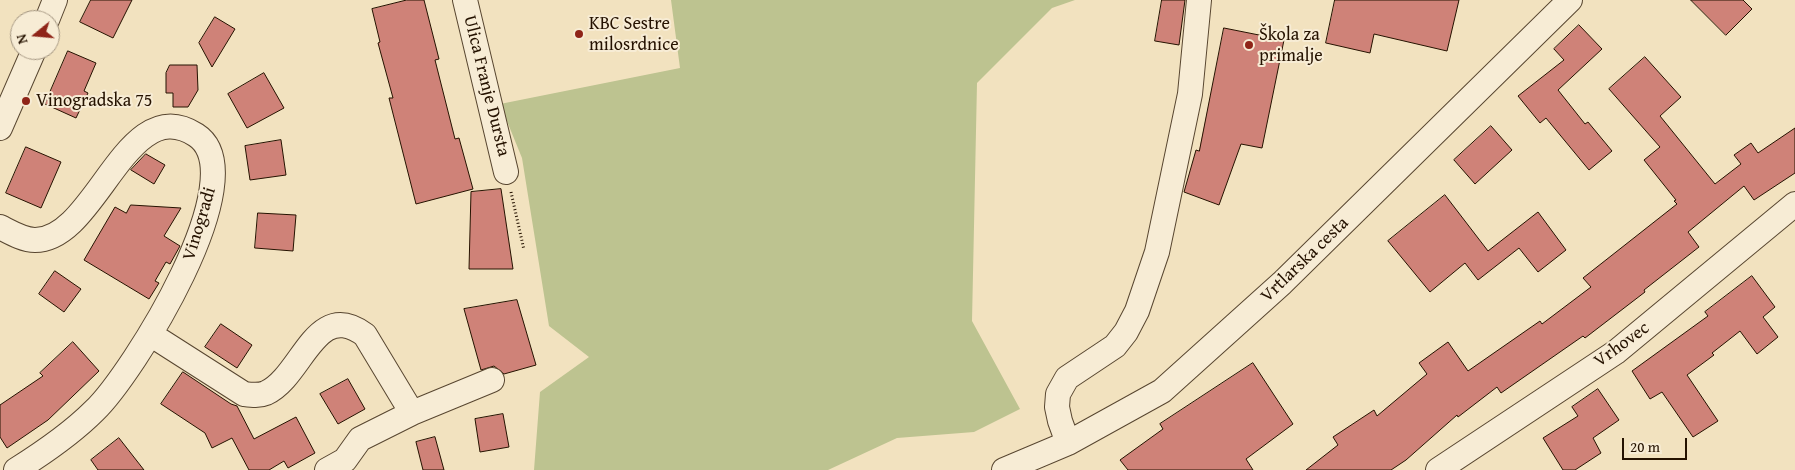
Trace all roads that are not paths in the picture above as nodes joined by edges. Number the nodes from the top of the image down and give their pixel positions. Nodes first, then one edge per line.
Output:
1 (465, 0) edge
2 (1199, 0) edge
3 (1570, 0) edge
4 (30, 60) edge
5 (0, 128) edge
6 (506, 172) road end
7 (1795, 204) edge
8 (0, 227) edge
9 (150, 334) junction
10 (492, 380) dead end
11 (412, 412) junction
12 (1068, 443) junction
13 (16, 470) edge
14 (327, 470) edge
15 (1004, 470) edge
16 (1438, 470) edge

1 - 6 street, Ulica Franje Dursta
2 - 12 street
3 - 12 street, Vrtlarska cesta
4 - 5 street
7 - 16 street, Vrhovec
8 - 9 street, Vinogradi
9 - 11 street
9 - 13 street, Vinogradi
10 - 11 street
11 - 14 street
12 - 15 street, Vrtlarska cesta

